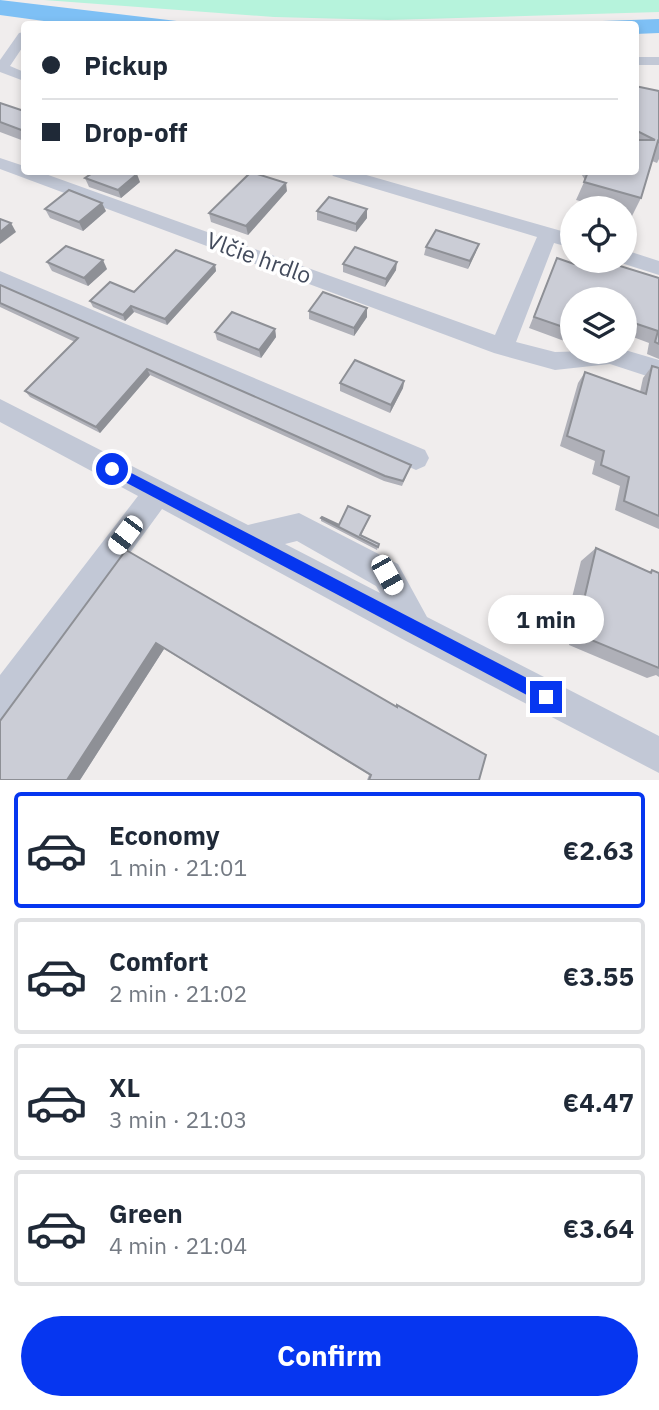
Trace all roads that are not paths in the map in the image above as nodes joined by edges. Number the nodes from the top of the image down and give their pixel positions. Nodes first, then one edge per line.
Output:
1 (21, 40) edge
2 (21, 61) edge
3 (639, 61) edge
4 (659, 61) edge
5 (2, 64) edge
6 (21, 75) edge
7 (27, 175) edge
8 (361, 175) edge
9 (391, 179) edge
10 (548, 234) junction
11 (560, 238) edge
12 (637, 261) edge
13 (659, 268) edge
14 (0, 278) edge
15 (502, 347) junction
16 (659, 370) edge
17 (0, 410) edge
18 (416, 458) dead end
19 (157, 493) junction
20 (0, 703) edge
21 (659, 755) edge

1 - 5 street
2 - 5 street
3 - 4 street
5 - 6 street
7 - 15 street, Vlčie hrdlo
8 - 9 street
9 - 10 street
10 - 11 street
10 - 15 street
12 - 13 street
14 - 18 street
15 - 16 street, Vlčie hrdlo
17 - 19 street
19 - 20 street
19 - 21 street

